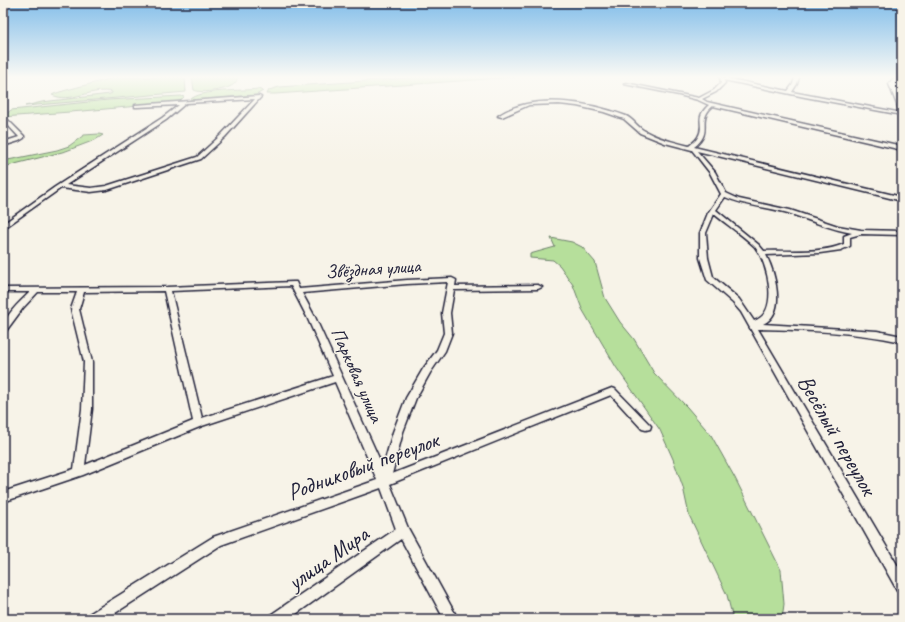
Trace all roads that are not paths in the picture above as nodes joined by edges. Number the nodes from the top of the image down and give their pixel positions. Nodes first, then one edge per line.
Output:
1 (179, 106) edge
2 (251, 106) edge
3 (523, 106) edge
4 (578, 106) edge
5 (710, 106) edge
6 (717, 106) edge
7 (859, 106) edge
8 (902, 114) edge
9 (500, 116) dead end
10 (3, 121) edge
11 (3, 144) edge
12 (902, 148) edge
13 (692, 149) junction
14 (61, 186) junction
15 (724, 194) junction
16 (902, 199) edge
17 (741, 201) junction
18 (715, 207) junction
19 (3, 227) edge
20 (861, 232) junction
21 (902, 233) edge
22 (763, 253) junction
23 (451, 284) junction
24 (538, 286) dead end
25 (295, 288) junction
26 (3, 290) edge
27 (36, 290) junction
28 (80, 290) junction
29 (167, 290) junction
30 (751, 325) junction
31 (3, 329) edge
32 (902, 339) edge
33 (338, 378) junction
34 (198, 423) junction
35 (646, 426) dead end
36 (79, 472) junction
37 (384, 482) junction
38 (3, 497) edge
39 (403, 531) junction
40 (902, 585) edge
41 (94, 619) edge
42 (277, 619) edge
43 (451, 619) edge

1 - 14 street
2 - 14 street
3 - 9 street
4 - 13 street
5 - 13 street
6 - 12 street
7 - 8 street
10 - 11 street
13 - 15 street
13 - 16 street
14 - 19 street
15 - 17 street
15 - 18 street, Весёлый переулок
17 - 18 street
17 - 20 street
18 - 22 street
18 - 30 street, Весёлый переулок
20 - 21 street
20 - 22 street
22 - 30 street
23 - 24 street, Звёздная улица
23 - 25 street, Звёздная улица
23 - 37 street, Парковая улица
25 - 29 street, Звёздная улица
25 - 33 street, Парковая улица
26 - 27 street, Звёздная улица
27 - 28 street, Звёздная улица
27 - 31 street
28 - 29 street, Звёздная улица
28 - 36 street
29 - 34 street
30 - 32 street
30 - 40 street, Весёлый переулок
33 - 34 street
33 - 37 street, Парковая улица
34 - 36 street
35 - 37 street, Родниковый переулок
36 - 38 street
37 - 39 street, Парковая улица
37 - 41 street, Родниковый переулок
39 - 42 street, улица Мира
39 - 43 street, Парковая улица

